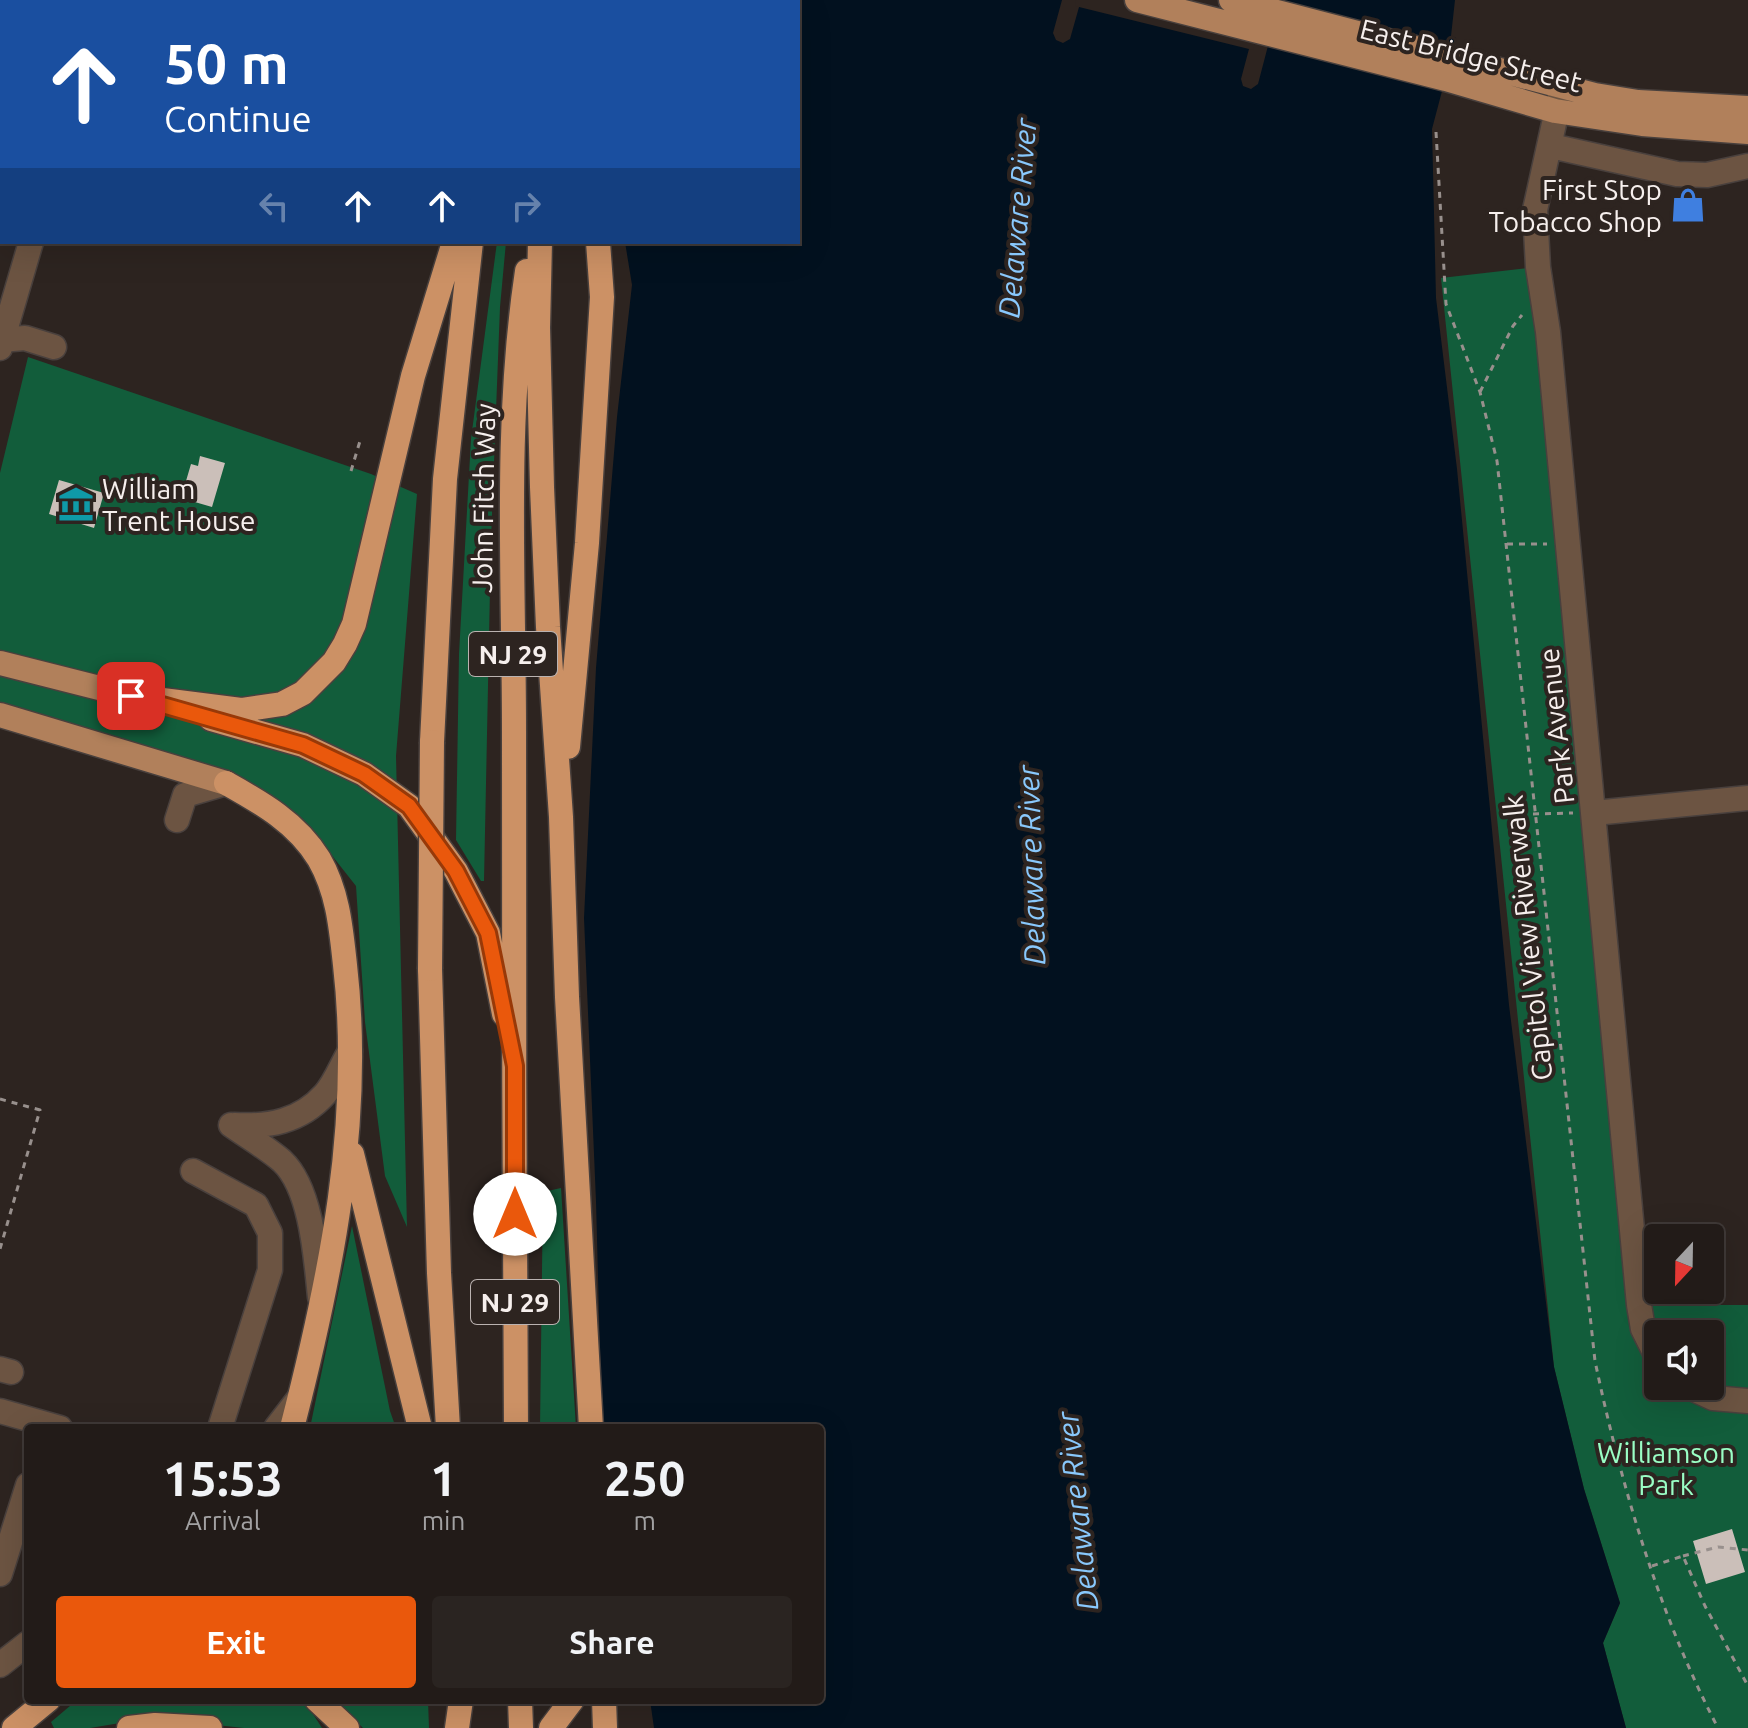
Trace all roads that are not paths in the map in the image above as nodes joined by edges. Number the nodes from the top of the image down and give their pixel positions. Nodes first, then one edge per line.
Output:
1 (1137, 0) edge
2 (1231, 0) edge
3 (1449, 69) junction
4 (1562, 87) junction
5 (1748, 108) edge
6 (1555, 111) junction
7 (1748, 132) edge
8 (1748, 139) edge
9 (1551, 146) junction
10 (1748, 166) edge
11 (30, 244) edge
12 (453, 244) edge
13 (471, 244) edge
14 (531, 244) edge
15 (540, 244) edge
16 (598, 244) edge
17 (1, 343) edge
18 (54, 347) dead end
19 (0, 663) edge
20 (131, 696) junction
21 (0, 715) edge
22 (226, 783) junction
23 (1748, 798) edge
24 (1594, 813) junction
25 (561, 817) junction
26 (177, 820) dead end
27 (350, 1051) junction
28 (515, 1066) junction
29 (347, 1136) junction
30 (193, 1171) dead end
31 (321, 1310) junction
32 (1644, 1331) edge
33 (300, 1397) junction
34 (1724, 1399) edge
35 (1748, 1401) edge
36 (0, 1411) edge
37 (46, 1424) edge
38 (221, 1424) edge
39 (279, 1424) edge
40 (293, 1424) edge
41 (419, 1424) edge
42 (448, 1424) edge
43 (516, 1424) edge
44 (591, 1424) edge
45 (24, 1498) edge
46 (0, 1574) edge
47 (0, 1635) edge
48 (24, 1646) edge
49 (24, 1647) edge
50 (0, 1665) edge
51 (43, 1704) edge
52 (321, 1704) edge
53 (461, 1704) edge
54 (462, 1704) edge
55 (569, 1704) edge
56 (604, 1704) edge
57 (14, 1728) edge
58 (129, 1728) edge
59 (210, 1728) edge
60 (347, 1728) edge
61 (457, 1728) edge
62 (465, 1728) edge
63 (551, 1728) edge
64 (605, 1728) edge

1 - 3 main road, East Bridge Street
2 - 3 main road, East Bridge Street
3 - 4 main road, East Bridge Street
3 - 6 main road, East Bridge Street
4 - 5 main road, East Bridge Street
4 - 6 street, Park Avenue
5 - 7 street
6 - 7 main road, East Bridge Street
6 - 9 street, Park Avenue
7 - 8 street
9 - 10 street
9 - 24 street, Park Avenue
11 - 17 street
12 - 20 highway
13 - 42 highway, NJ 29, bridge
14 - 28 highway, John Fitch Way / NJ 29
15 - 25 highway
16 - 25 highway
17 - 18 street
19 - 20 main road
20 - 28 highway
21 - 22 main road
22 - 26 street
22 - 27 highway
23 - 24 street
24 - 32 street, Park Avenue
25 - 44 highway
27 - 29 highway
27 - 31 street
28 - 43 highway, John Fitch Way / NJ 29
29 - 31 highway
29 - 41 highway
30 - 38 street
31 - 33 highway
33 - 39 street
33 - 40 highway
34 - 35 street
36 - 37 street
45 - 46 street
47 - 48 street
49 - 50 street
51 - 57 highway
52 - 60 highway
53 - 61 highway
54 - 62 highway
55 - 63 highway
56 - 64 highway
58 - 59 highway

